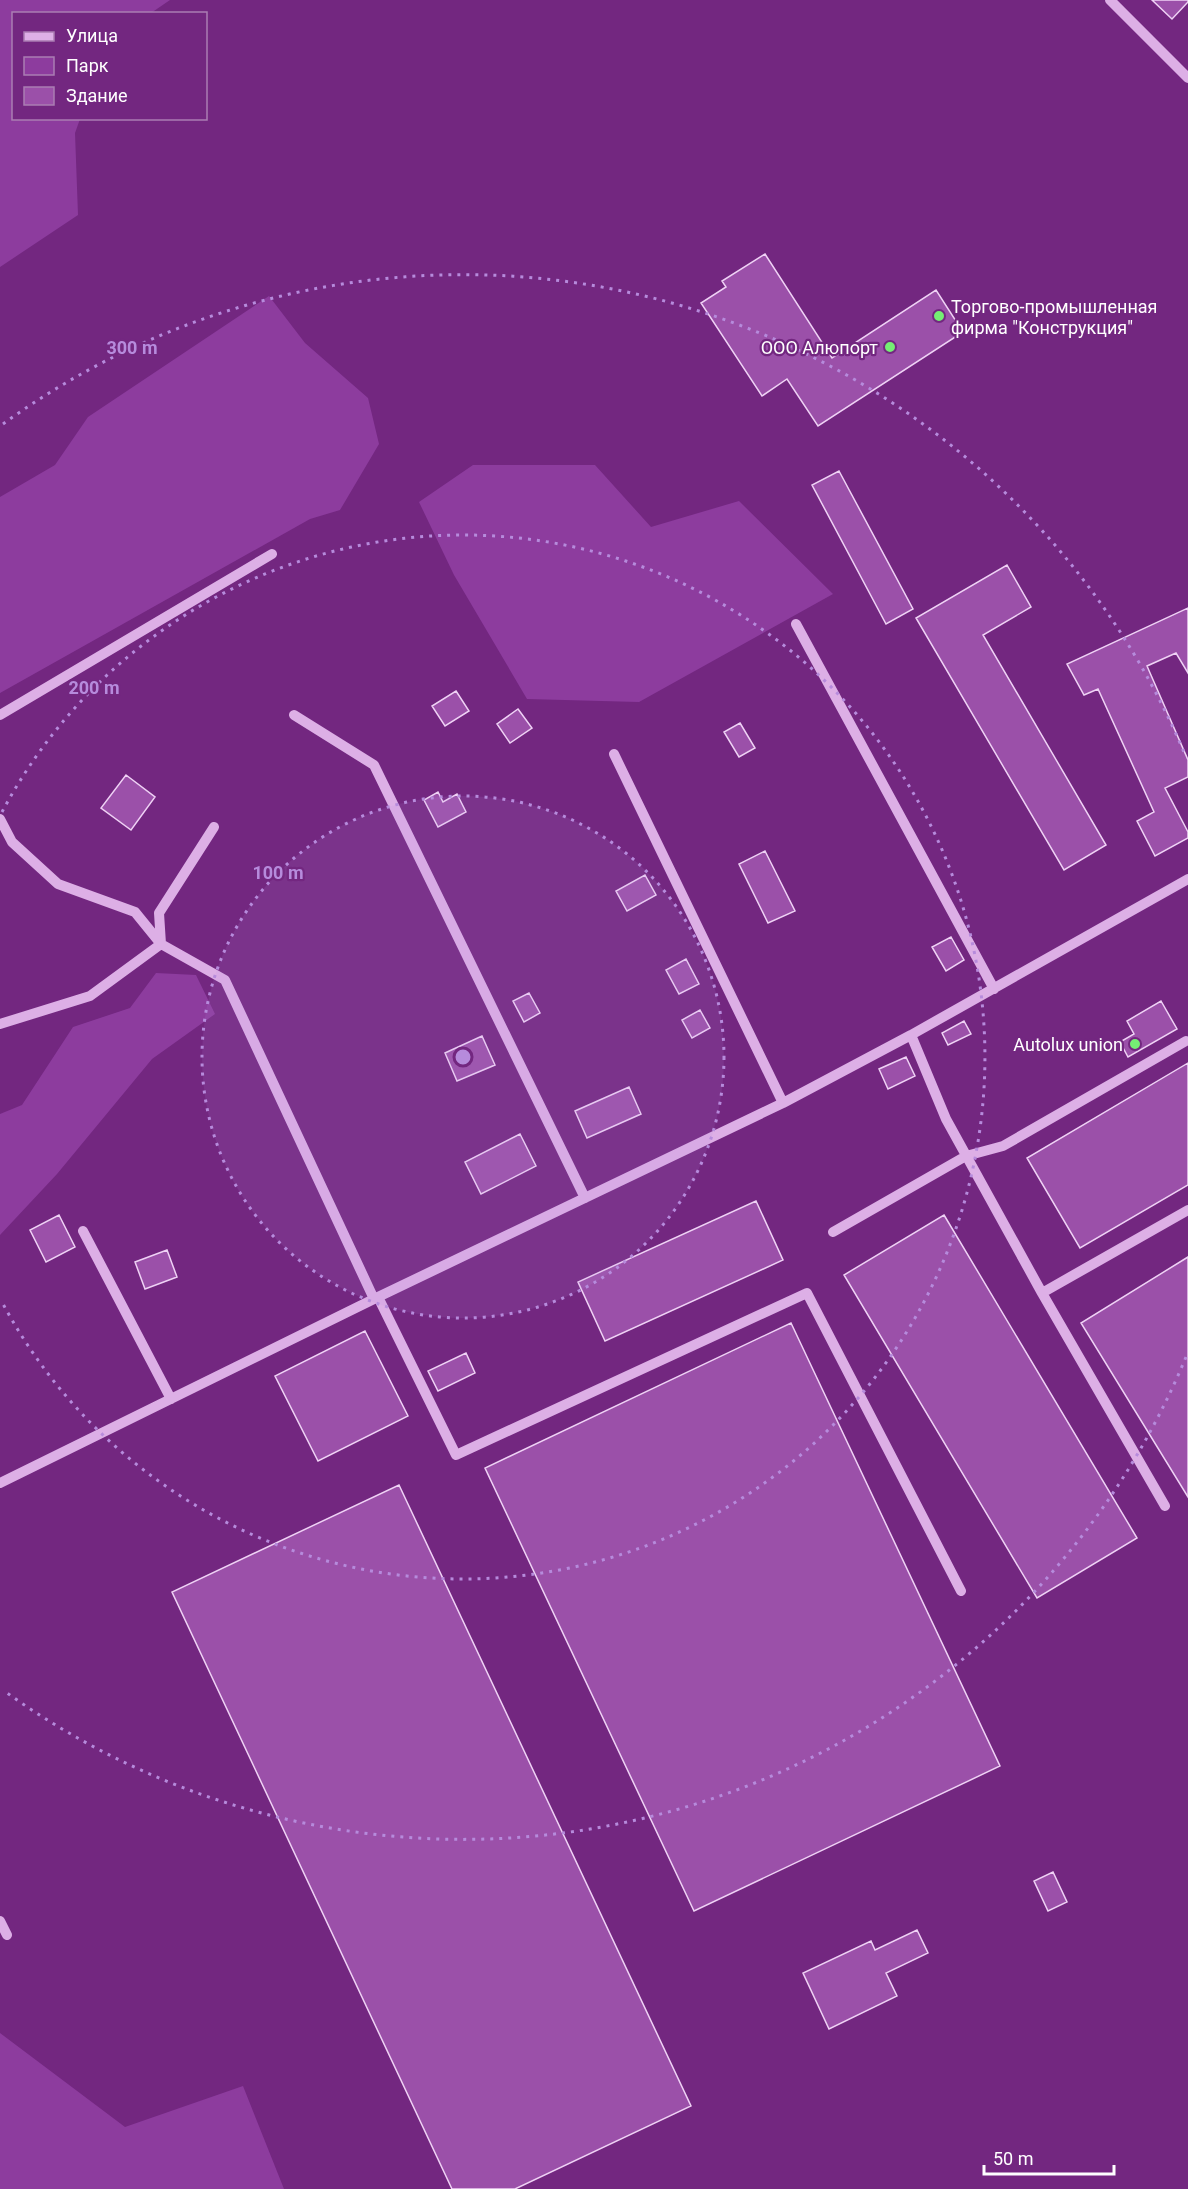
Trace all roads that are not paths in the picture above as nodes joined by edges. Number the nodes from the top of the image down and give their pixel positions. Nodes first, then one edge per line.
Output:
1 (1110, 0) edge
2 (1188, 78) edge
3 (272, 554) dead end
4 (796, 624) dead end
5 (0, 715) edge
6 (294, 715) dead end
7 (614, 754) dead end
8 (0, 819) edge
9 (214, 827) dead end
10 (1188, 879) edge
11 (161, 944) junction
12 (994, 989) junction
13 (0, 1024) edge
14 (911, 1035) junction
15 (1186, 1041) dead end
16 (783, 1103) junction
17 (966, 1156) junction
18 (585, 1198) junction
19 (1188, 1210) edge
20 (83, 1231) dead end
21 (833, 1232) dead end
22 (1042, 1293) junction
23 (376, 1298) junction
24 (171, 1399) junction
25 (0, 1483) edge
26 (1165, 1506) dead end
27 (961, 1591) dead end
28 (0, 1921) edge
29 (8, 1935) dead end

1 - 2 street
3 - 5 street
4 - 12 street
6 - 18 street
7 - 16 street
8 - 11 street
9 - 11 street
10 - 12 street
11 - 13 street
11 - 23 street
12 - 14 street
14 - 16 street
14 - 17 street
15 - 17 street
16 - 18 street
17 - 21 street
17 - 22 street
18 - 23 street
19 - 22 street
20 - 24 street
22 - 26 street
23 - 24 street
23 - 27 street
24 - 25 street
28 - 29 street

